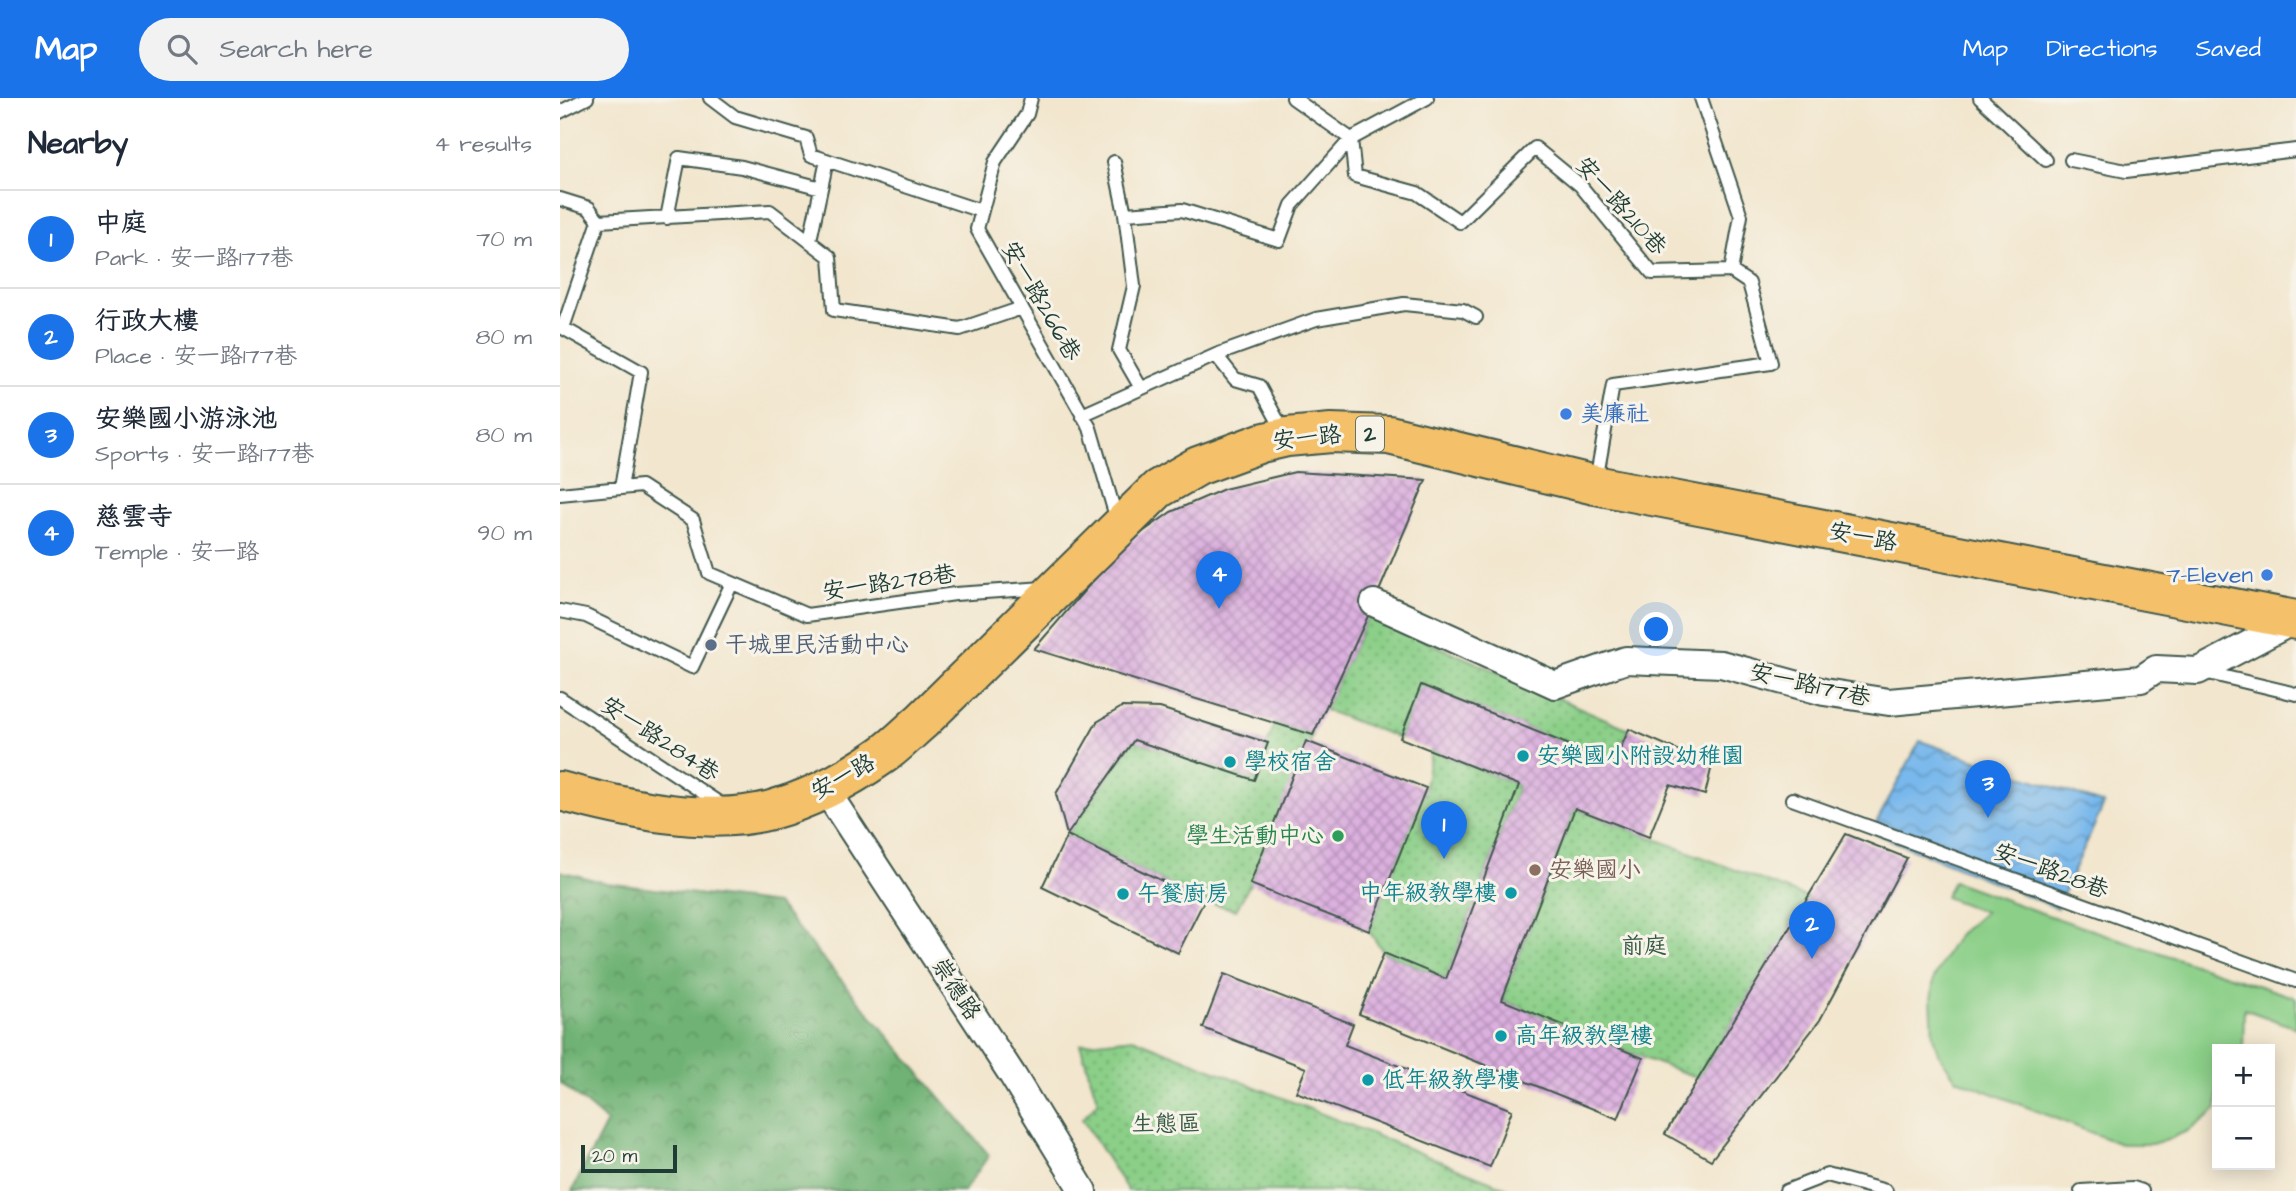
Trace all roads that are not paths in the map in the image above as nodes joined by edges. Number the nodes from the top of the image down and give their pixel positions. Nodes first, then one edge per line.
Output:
1 (587, 98) edge
2 (710, 98) edge
3 (1031, 98) edge
4 (1293, 98) edge
5 (1427, 98) edge
6 (1701, 98) edge
7 (1980, 98) edge
8 (560, 112) edge
9 (1351, 139) junction
10 (2296, 150) edge
11 (827, 160) junction
12 (2046, 160) dead end
13 (2071, 160) dead end
14 (1114, 162) dead end
15 (821, 188) junction
16 (560, 199) edge
17 (981, 211) junction
18 (1125, 214) junction
19 (667, 218) junction
20 (599, 221) junction
21 (810, 240) junction
22 (1731, 271) junction
23 (1022, 308) junction
24 (1476, 317) dead end
25 (1216, 355) junction
26 (1142, 388) junction
27 (1082, 415) junction
28 (1287, 437) junction
29 (1595, 485) junction
30 (621, 488) junction
31 (560, 494) edge
32 (1119, 527) junction
33 (732, 583) junction
34 (1058, 587) junction
35 (1374, 603) dead end
36 (560, 611) edge
37 (2295, 620) edge
38 (2198, 670) junction
39 (2296, 694) edge
40 (560, 698) edge
41 (825, 789) junction
42 (560, 791) edge
43 (1792, 799) dead end
44 (737, 815) junction
45 (2296, 981) edge
46 (1083, 1191) edge
47 (1786, 1191) edge
48 (1886, 1191) edge
49 (2081, 1191) edge
50 (2142, 1191) edge

1 - 8 lane
2 - 11 lane
3 - 17 lane, 安一路266巷
4 - 9 lane
5 - 9 lane
6 - 22 lane
7 - 12 lane
9 - 18 lane
9 - 22 lane, 安一路210巷
10 - 13 lane
11 - 15 lane
11 - 17 lane
14 - 18 lane
15 - 19 lane
15 - 21 lane
16 - 20 lane
17 - 23 lane, 安一路266巷
18 - 26 lane
19 - 20 lane
19 - 21 lane
20 - 30 lane
21 - 23 lane
22 - 29 lane
23 - 27 lane, 安一路266巷
24 - 25 lane
25 - 26 lane
25 - 28 lane
26 - 27 lane
27 - 32 lane, 安一路266巷
28 - 29 main road, 安一路 / 2
28 - 32 main road, 安一路 / 2
29 - 37 main road, 安一路 / 2
30 - 31 lane
30 - 33 lane, 安一路278巷
32 - 34 main road, 安一路 / 2
33 - 34 lane, 安一路278巷
33 - 36 lane
34 - 41 main road, 安一路 / 2
35 - 38 street, 安一路177巷
37 - 38 street, 安一路177巷
38 - 39 lane
40 - 44 lane, 安一路284巷
41 - 44 main road, 安一路 / 2
41 - 46 street, 崇德路
42 - 44 main road, 安一路 / 2
43 - 45 lane, 安一路28巷
47 - 48 lane
49 - 50 lane

